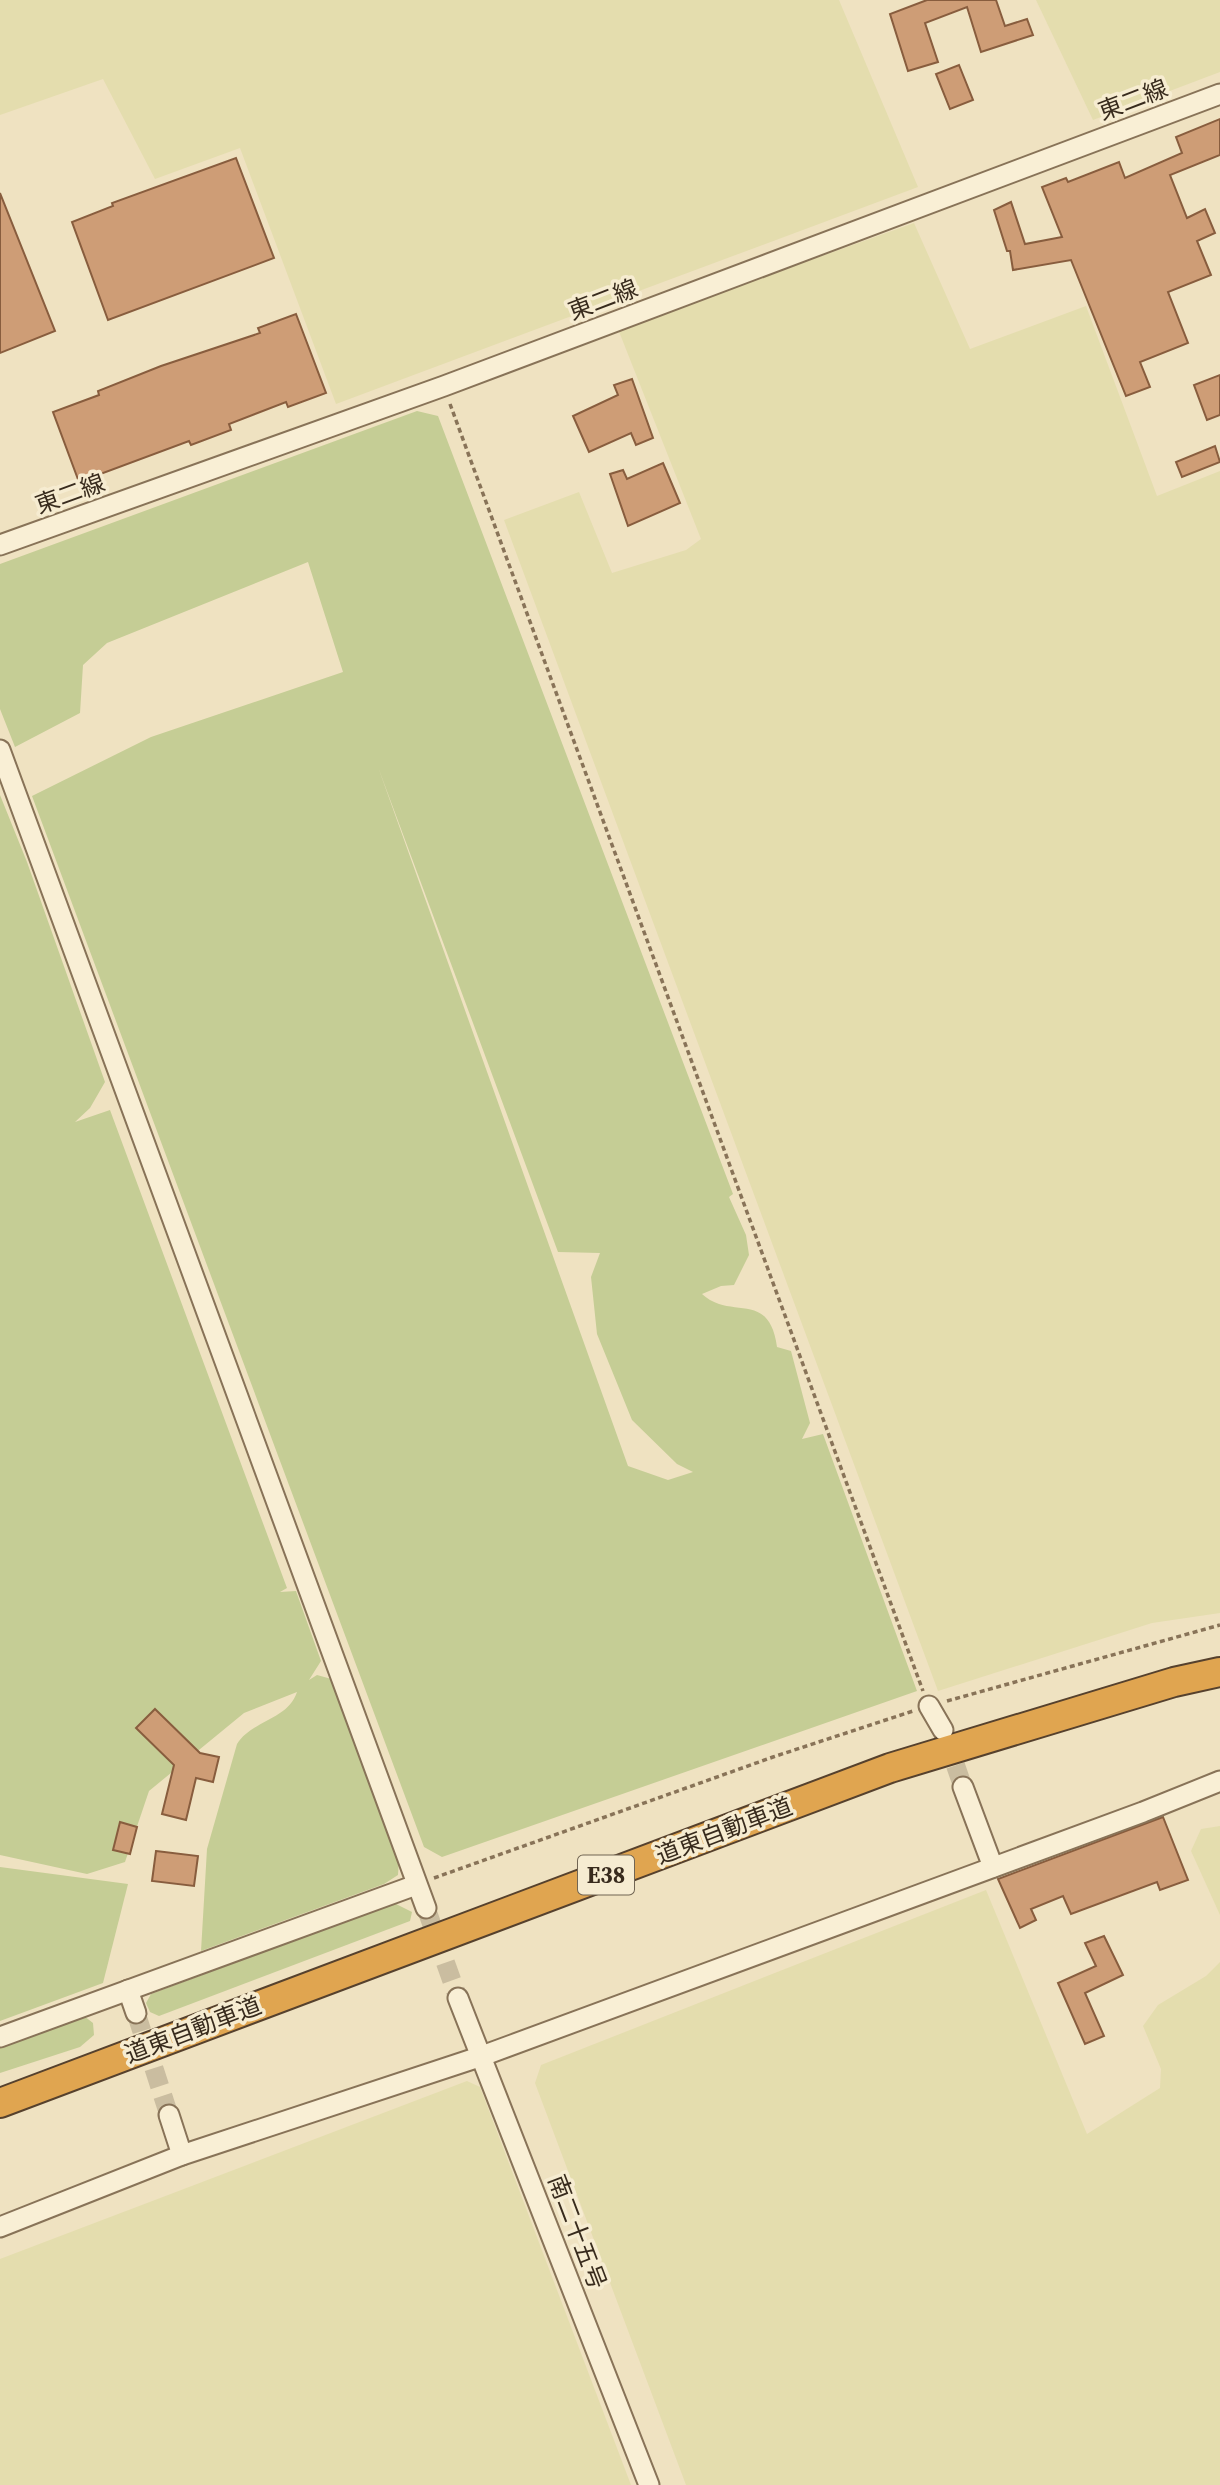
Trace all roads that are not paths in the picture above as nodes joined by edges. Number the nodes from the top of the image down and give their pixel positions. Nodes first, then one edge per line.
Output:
1 (1220, 94) edge
2 (0, 545) edge
3 (0, 750) edge
4 (1220, 1672) edge
5 (929, 1706) road end
6 (943, 1730) tunnel mouth
7 (1220, 1781) edge
8 (963, 1787) tunnel mouth
9 (1220, 1791) edge
10 (1198, 1792) junction
11 (993, 1867) junction
12 (416, 1885) junction
13 (426, 1909) tunnel mouth
14 (128, 1990) junction
15 (458, 1998) tunnel mouth
16 (136, 2013) tunnel mouth
17 (0, 2037) edge
18 (482, 2056) junction
19 (0, 2103) edge
20 (169, 2115) tunnel mouth
21 (182, 2155) junction
22 (0, 2227) edge
23 (649, 2485) edge

1 - 2 street, 東二線
3 - 12 street
4 - 19 highway, 道東自動車道 / E38
5 - 6 street
7 - 10 street
8 - 11 street
9 - 10 street
10 - 11 street
11 - 18 street
12 - 13 street
12 - 14 street
14 - 16 street
14 - 17 street
15 - 18 street, 南二十五号
18 - 21 street
18 - 23 street, 南二十五号
20 - 21 street
21 - 22 street

